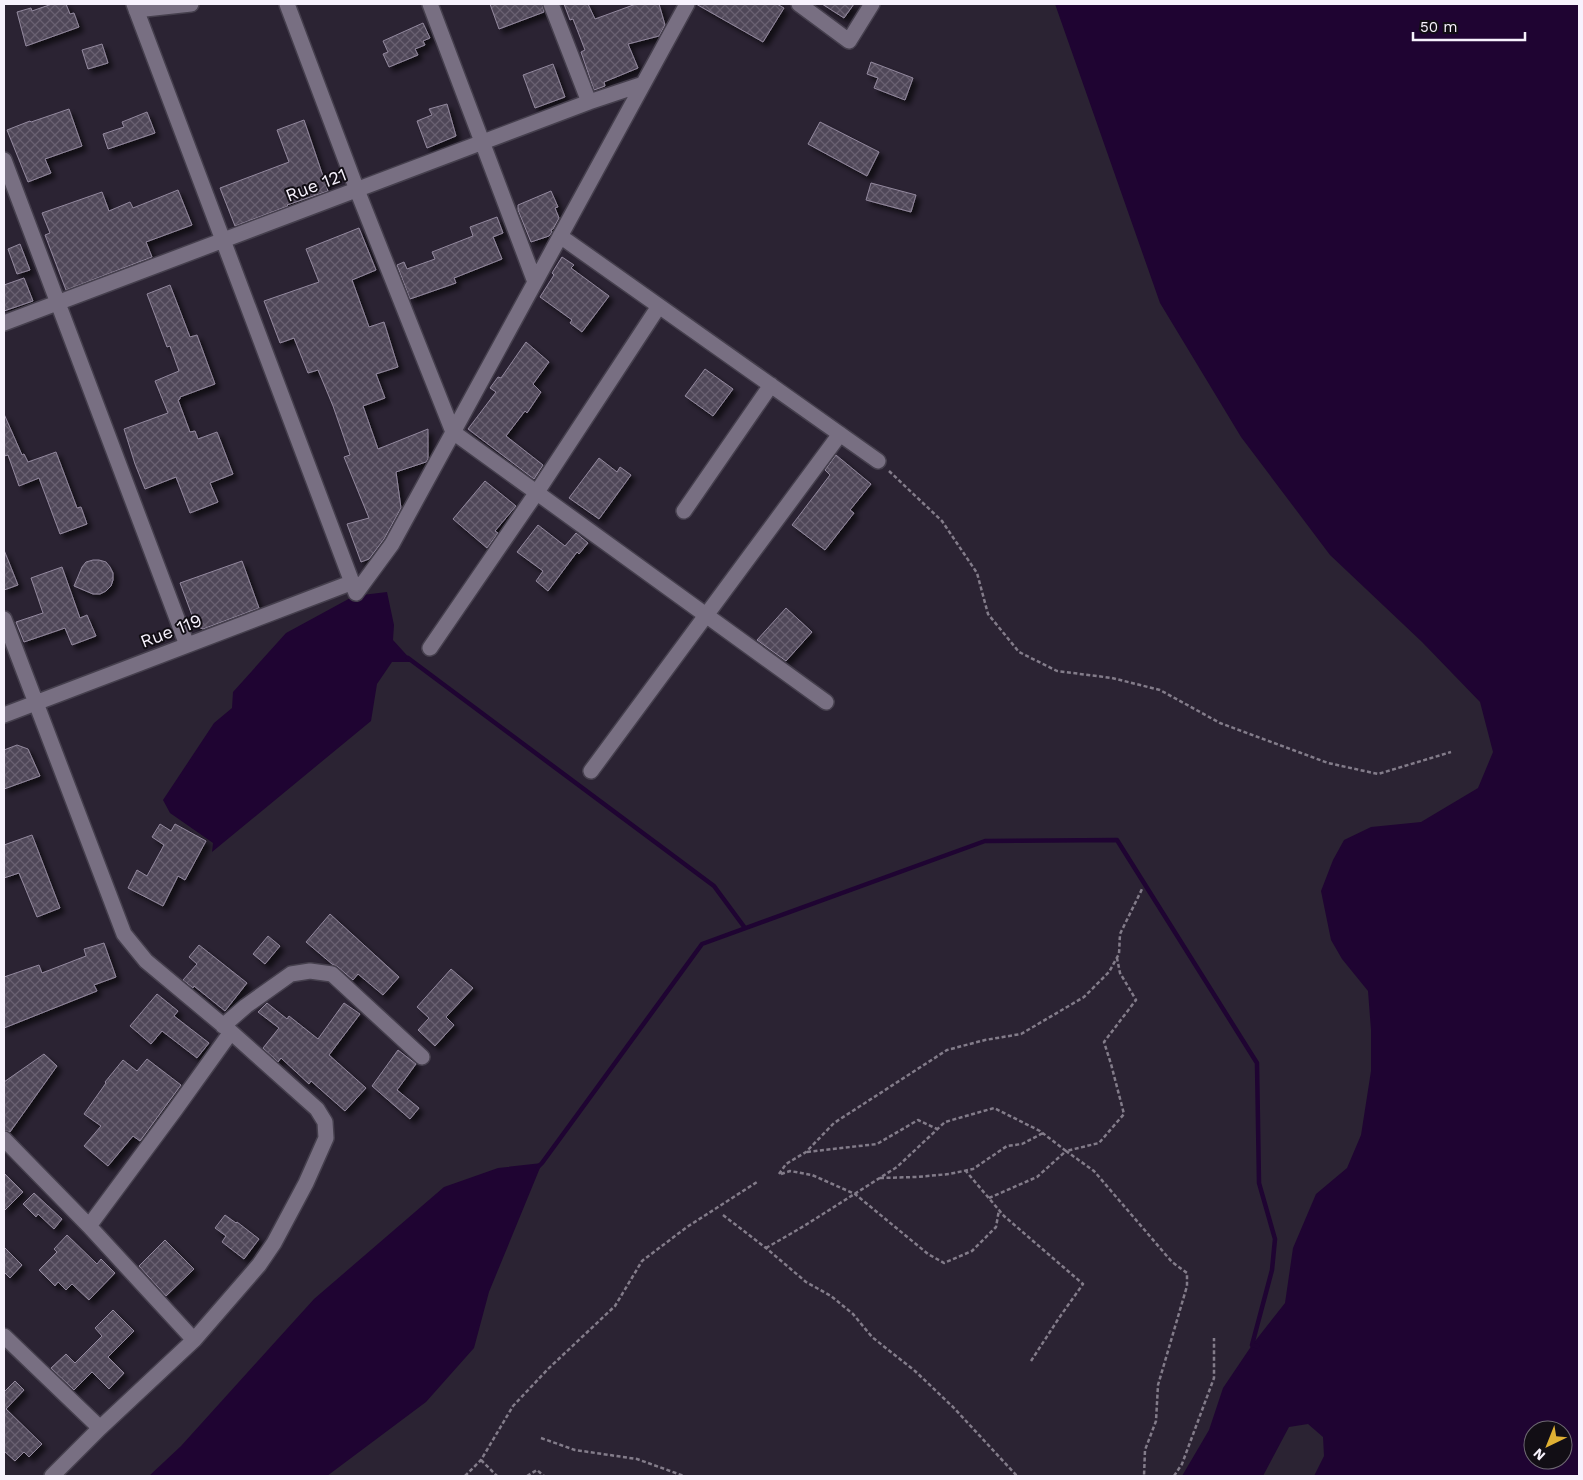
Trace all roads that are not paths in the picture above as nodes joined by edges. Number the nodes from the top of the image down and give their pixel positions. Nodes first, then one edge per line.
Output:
1 (191, 4) edge
2 (287, 4) edge
3 (430, 4) edge
4 (552, 4) edge
5 (687, 4) edge
6 (799, 4) edge
7 (872, 4) edge
8 (135, 7) edge
9 (643, 84) junction
10 (589, 102) junction
11 (482, 143) junction
12 (4, 160) edge
13 (357, 190) junction
14 (560, 236) junction
15 (223, 240) junction
16 (535, 282) junction
17 (58, 303) junction
18 (659, 306) junction
19 (4, 323) edge
20 (771, 385) junction
21 (454, 432) junction
22 (840, 434) junction
23 (878, 461) road end
24 (537, 492) junction
25 (684, 511) dead end
26 (354, 587) junction
27 (706, 615) junction
28 (4, 619) edge
29 (188, 645) junction
30 (430, 648) dead end
31 (826, 702) dead end
32 (36, 703) junction
33 (4, 715) edge
34 (591, 771) dead end
35 (227, 1029) junction
36 (422, 1057) dead end
37 (4, 1139) edge
38 (89, 1226) junction
39 (5, 1339) edge
40 (194, 1340) junction
41 (100, 1428) junction
42 (52, 1476) edge

1 - 8 street
2 - 13 street
3 - 11 street
4 - 10 street
5 - 9 street
6 - 7 street
8 - 15 street
9 - 10 street, Rue 121
9 - 14 street
10 - 11 street, Rue 121
11 - 13 street, Rue 121
11 - 16 street
12 - 17 street
13 - 15 street, Rue 121
13 - 21 street
14 - 16 street
14 - 18 street
15 - 17 street, Rue 121
15 - 26 street
16 - 21 street
17 - 19 street, Rue 121
17 - 29 street
18 - 20 street
18 - 24 street
20 - 22 street
20 - 25 street
21 - 24 street
21 - 26 street
22 - 23 street
22 - 27 street
24 - 27 street
24 - 30 street
26 - 29 street, Rue 119
27 - 31 street
27 - 34 street
28 - 32 street
29 - 32 street, Rue 119
32 - 33 street, Rue 119
32 - 35 street
35 - 36 street
35 - 38 street
35 - 40 street
37 - 38 street
38 - 40 street
39 - 41 street
40 - 41 street
41 - 42 street

